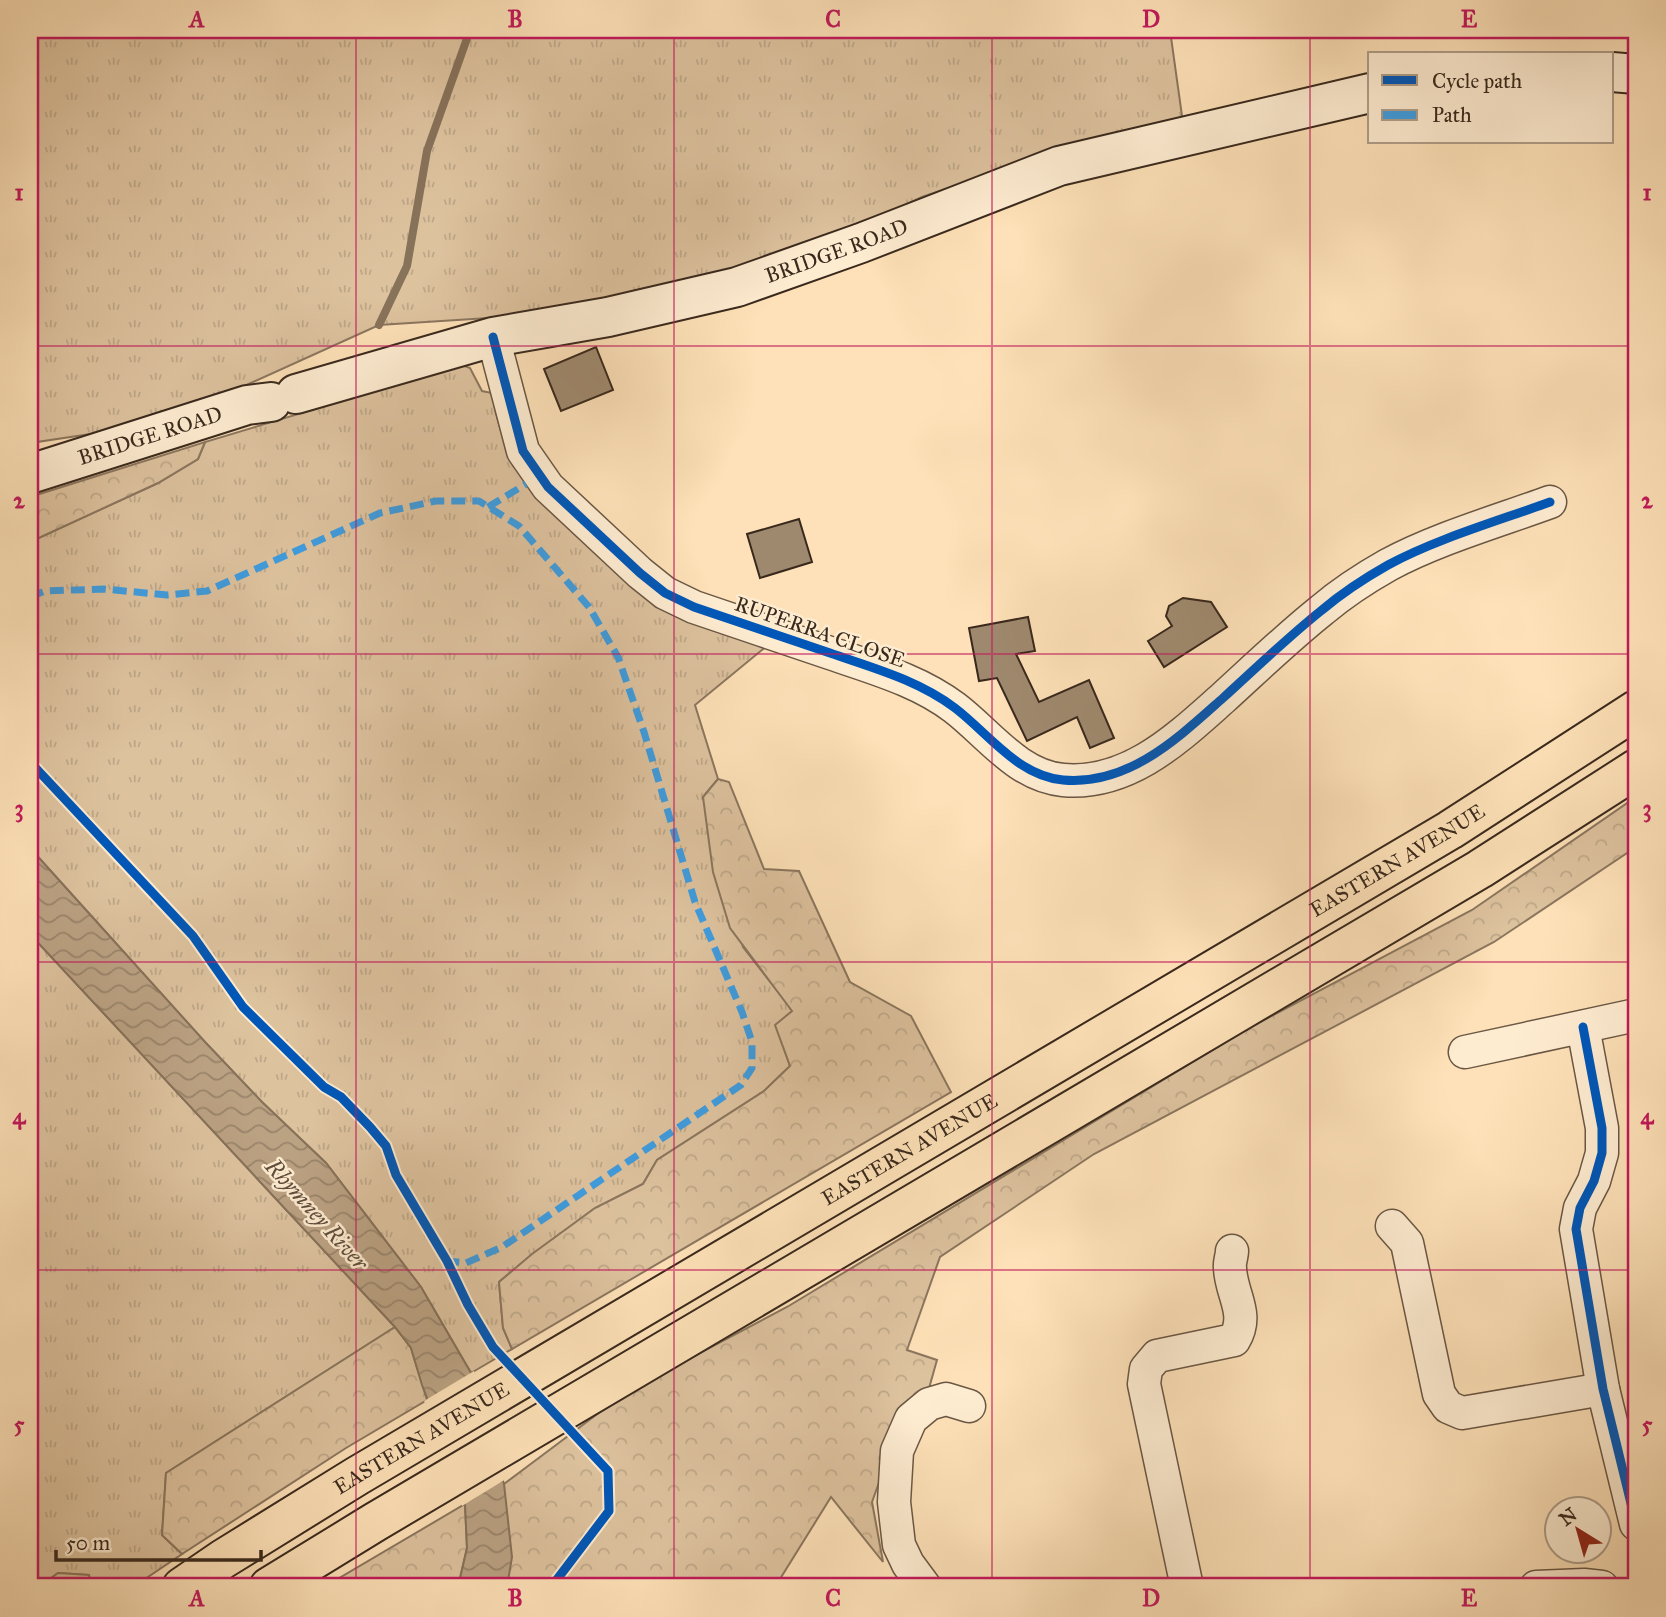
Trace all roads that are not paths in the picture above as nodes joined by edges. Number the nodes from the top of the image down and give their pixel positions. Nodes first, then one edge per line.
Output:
1 (1614, 72) edge
2 (1636, 74) edge
3 (1368, 93) edge
4 (494, 337) junction
5 (30, 474) edge
6 (1550, 502) dead end
7 (1636, 710) edge
8 (1636, 769) edge
9 (1636, 1014) edge
10 (1583, 1027) junction
11 (1465, 1052) dead end
12 (1392, 1226) dead end
13 (1233, 1251) dead end
14 (1604, 1389) junction
15 (969, 1406) dead end
16 (1636, 1524) edge
17 (182, 1587) edge
18 (269, 1587) edge
19 (925, 1587) edge
20 (1188, 1587) edge
21 (1536, 1587) edge
22 (1602, 1587) edge

1 - 2 main road
3 - 4 main road, BRIDGE ROAD
4 - 5 main road, BRIDGE ROAD
4 - 6 street, RUPERRA CLOSE
7 - 17 highway, EASTERN AVENUE
8 - 18 highway
9 - 10 street
10 - 11 street
10 - 14 street
12 - 14 street
13 - 20 street
14 - 16 street
15 - 19 street
21 - 22 street

